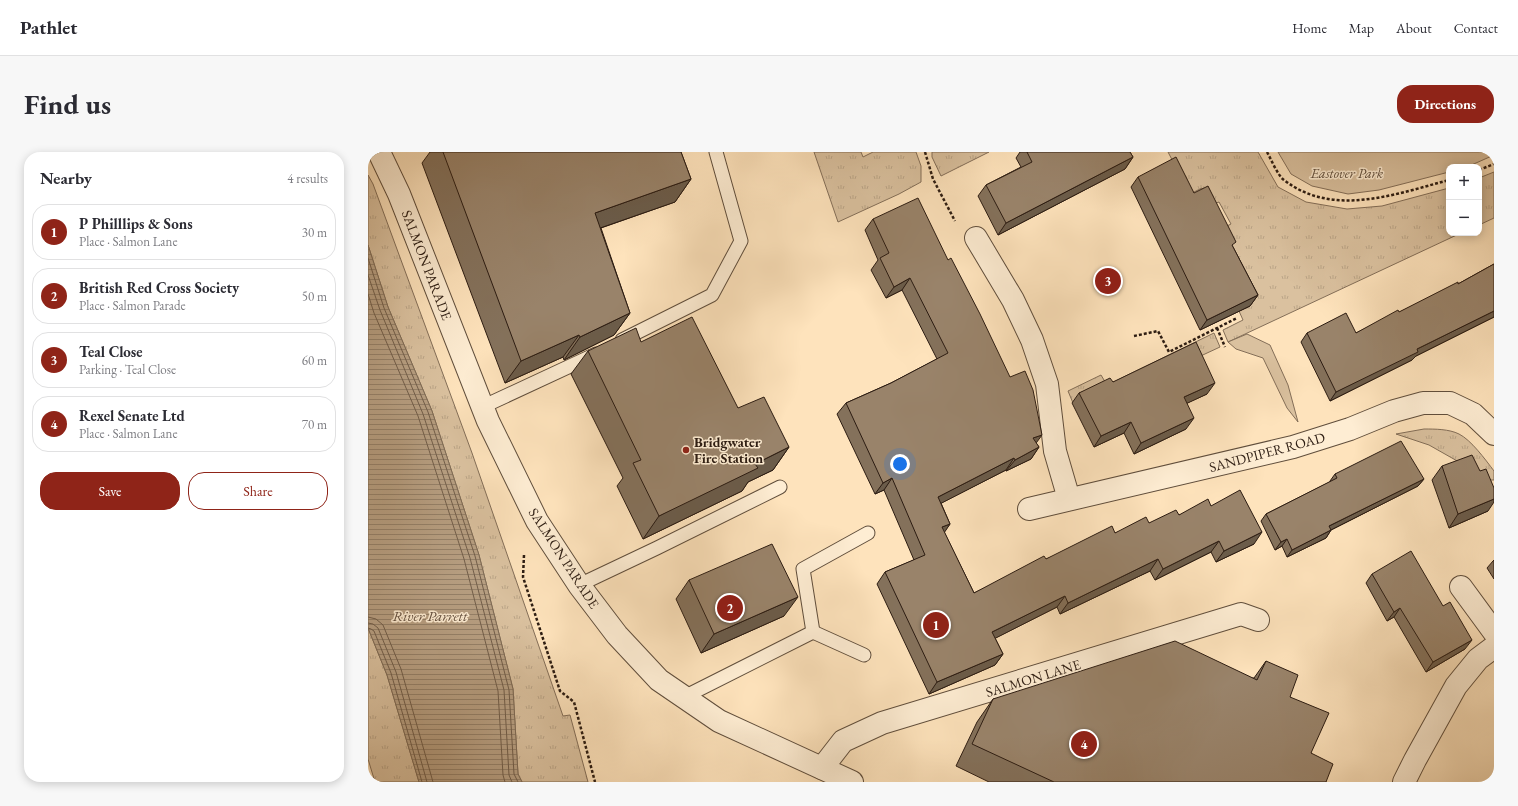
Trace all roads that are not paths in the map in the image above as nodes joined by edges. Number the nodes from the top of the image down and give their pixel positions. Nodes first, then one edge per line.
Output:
1 (379, 152) edge
2 (716, 152) edge
3 (976, 238) road end
4 (482, 407) junction
5 (1494, 434) edge
6 (780, 487) dead end
7 (1069, 499) junction
8 (1029, 509) dead end
9 (868, 533) dead end
10 (579, 585) junction
11 (1461, 587) dead end
12 (1258, 620) dead end
13 (813, 632) junction
14 (1494, 632) edge
15 (1494, 647) edge
16 (864, 655) dead end
17 (684, 697) junction
18 (822, 768) junction
19 (852, 782) edge
20 (1404, 782) edge

1 - 4 street, SALMON PARADE
2 - 4 lane
3 - 7 street
4 - 10 street, SALMON PARADE
5 - 7 street, SANDPIPER ROAD
6 - 10 lane
7 - 8 street, SANDPIPER ROAD
9 - 13 lane
10 - 17 street, SALMON PARADE
11 - 14 street
12 - 18 street, SALMON LANE
13 - 16 lane
13 - 17 lane
15 - 20 street
17 - 18 street, SALMON PARADE
18 - 19 street, SALMON PARADE

